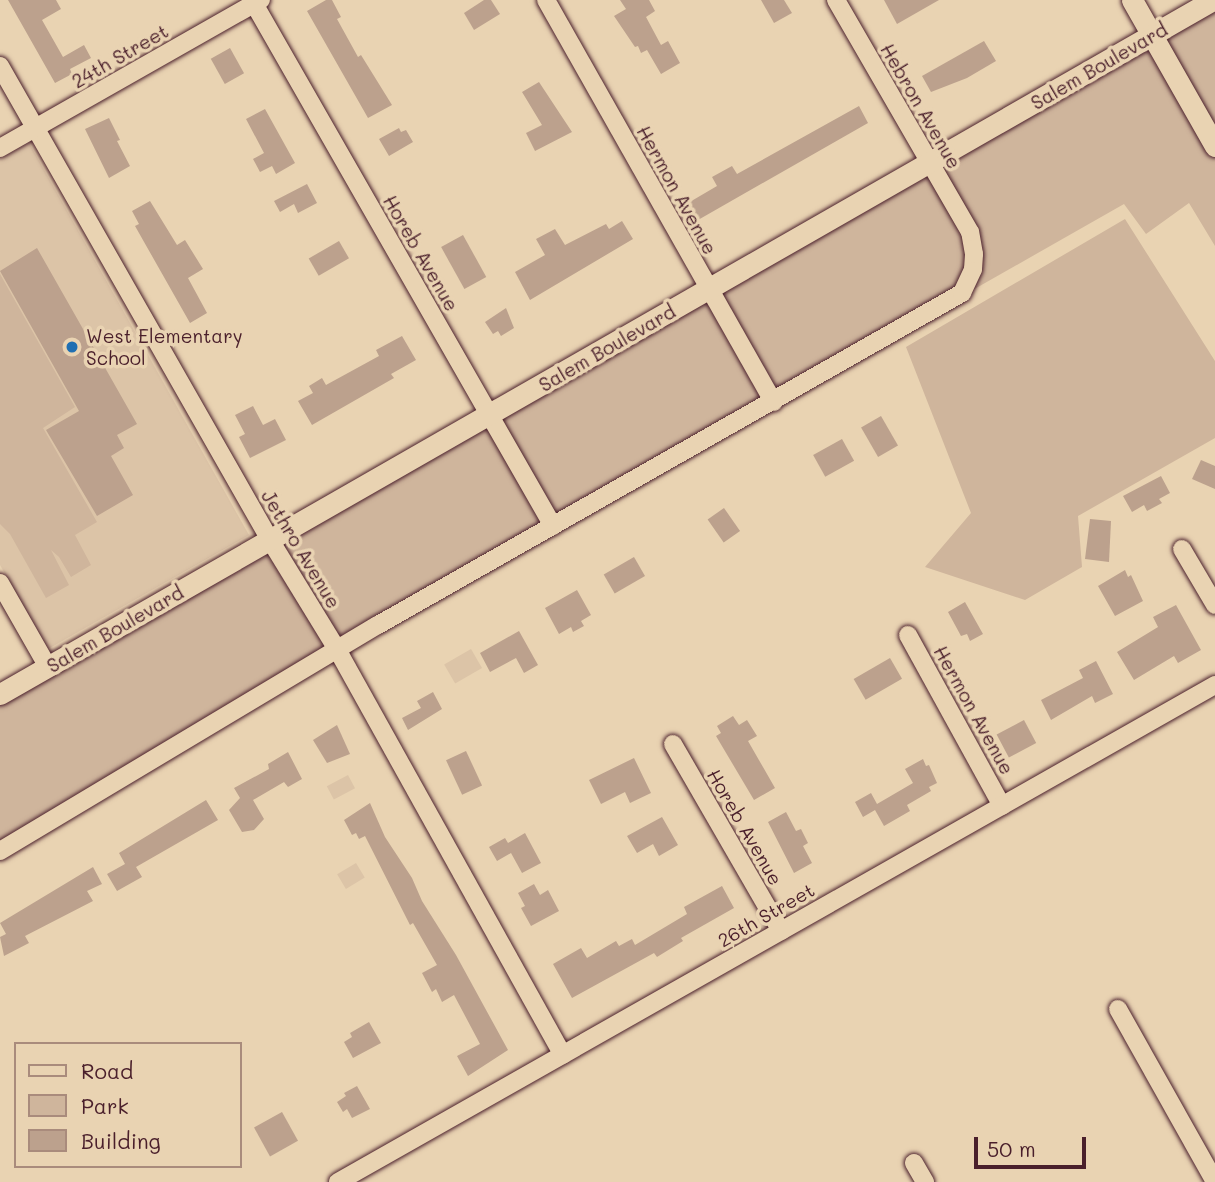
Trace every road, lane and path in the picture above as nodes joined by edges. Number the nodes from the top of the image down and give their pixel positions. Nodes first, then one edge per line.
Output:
1 (545, 0) edge
2 (836, 0) edge
3 (1132, 0) edge
4 (1213, 0) edge
5 (256, 1) edge
6 (1152, 35) junction
7 (0, 66) edge
8 (35, 128) junction
9 (1215, 146) edge
10 (0, 148) edge
11 (929, 163) junction
12 (709, 289) junction
13 (773, 402) junction
14 (489, 415) junction
15 (553, 526) junction
16 (270, 540) junction
17 (1182, 548) dead end
18 (0, 583) edge
19 (1215, 605) edge
20 (908, 635) dead end
21 (338, 651) junction
22 (48, 667) junction
23 (1215, 685) edge
24 (0, 694) edge
25 (673, 744) dead end
26 (1002, 806) junction
27 (0, 851) edge
28 (781, 931) junction
29 (1118, 1009) dead end
30 (563, 1055) junction
31 (914, 1163) dead end
32 (338, 1182) edge
33 (925, 1182) edge
34 (1215, 1182) edge

1 - 12 street, Hermon Avenue
2 - 11 street, Hebron Avenue
3 - 6 street
4 - 6 street, Salem Boulevard
5 - 8 street, 24th Street
5 - 14 street, Horeb Avenue
6 - 9 street
6 - 11 street, Salem Boulevard
7 - 8 street, Jethro Avenue
8 - 10 street, 24th Street
8 - 16 street, Jethro Avenue
11 - 12 street, Salem Boulevard
11 - 13 street, Hebron Avenue
12 - 13 street, Hermon Avenue
12 - 14 street, Salem Boulevard
13 - 15 street
14 - 15 street, Horeb Avenue
14 - 16 street, Salem Boulevard
15 - 21 street
16 - 21 street, Jethro Avenue
16 - 22 street, Salem Boulevard
17 - 19 street
18 - 22 street
20 - 26 street, Hermon Avenue
21 - 27 street
21 - 30 street, Jethro Avenue
22 - 24 street, Salem Boulevard
23 - 26 street, 26th Street
25 - 28 street, Horeb Avenue
26 - 28 street, 26th Street
28 - 30 street, 26th Street
29 - 34 street
30 - 32 street, 26th Street
31 - 33 street

